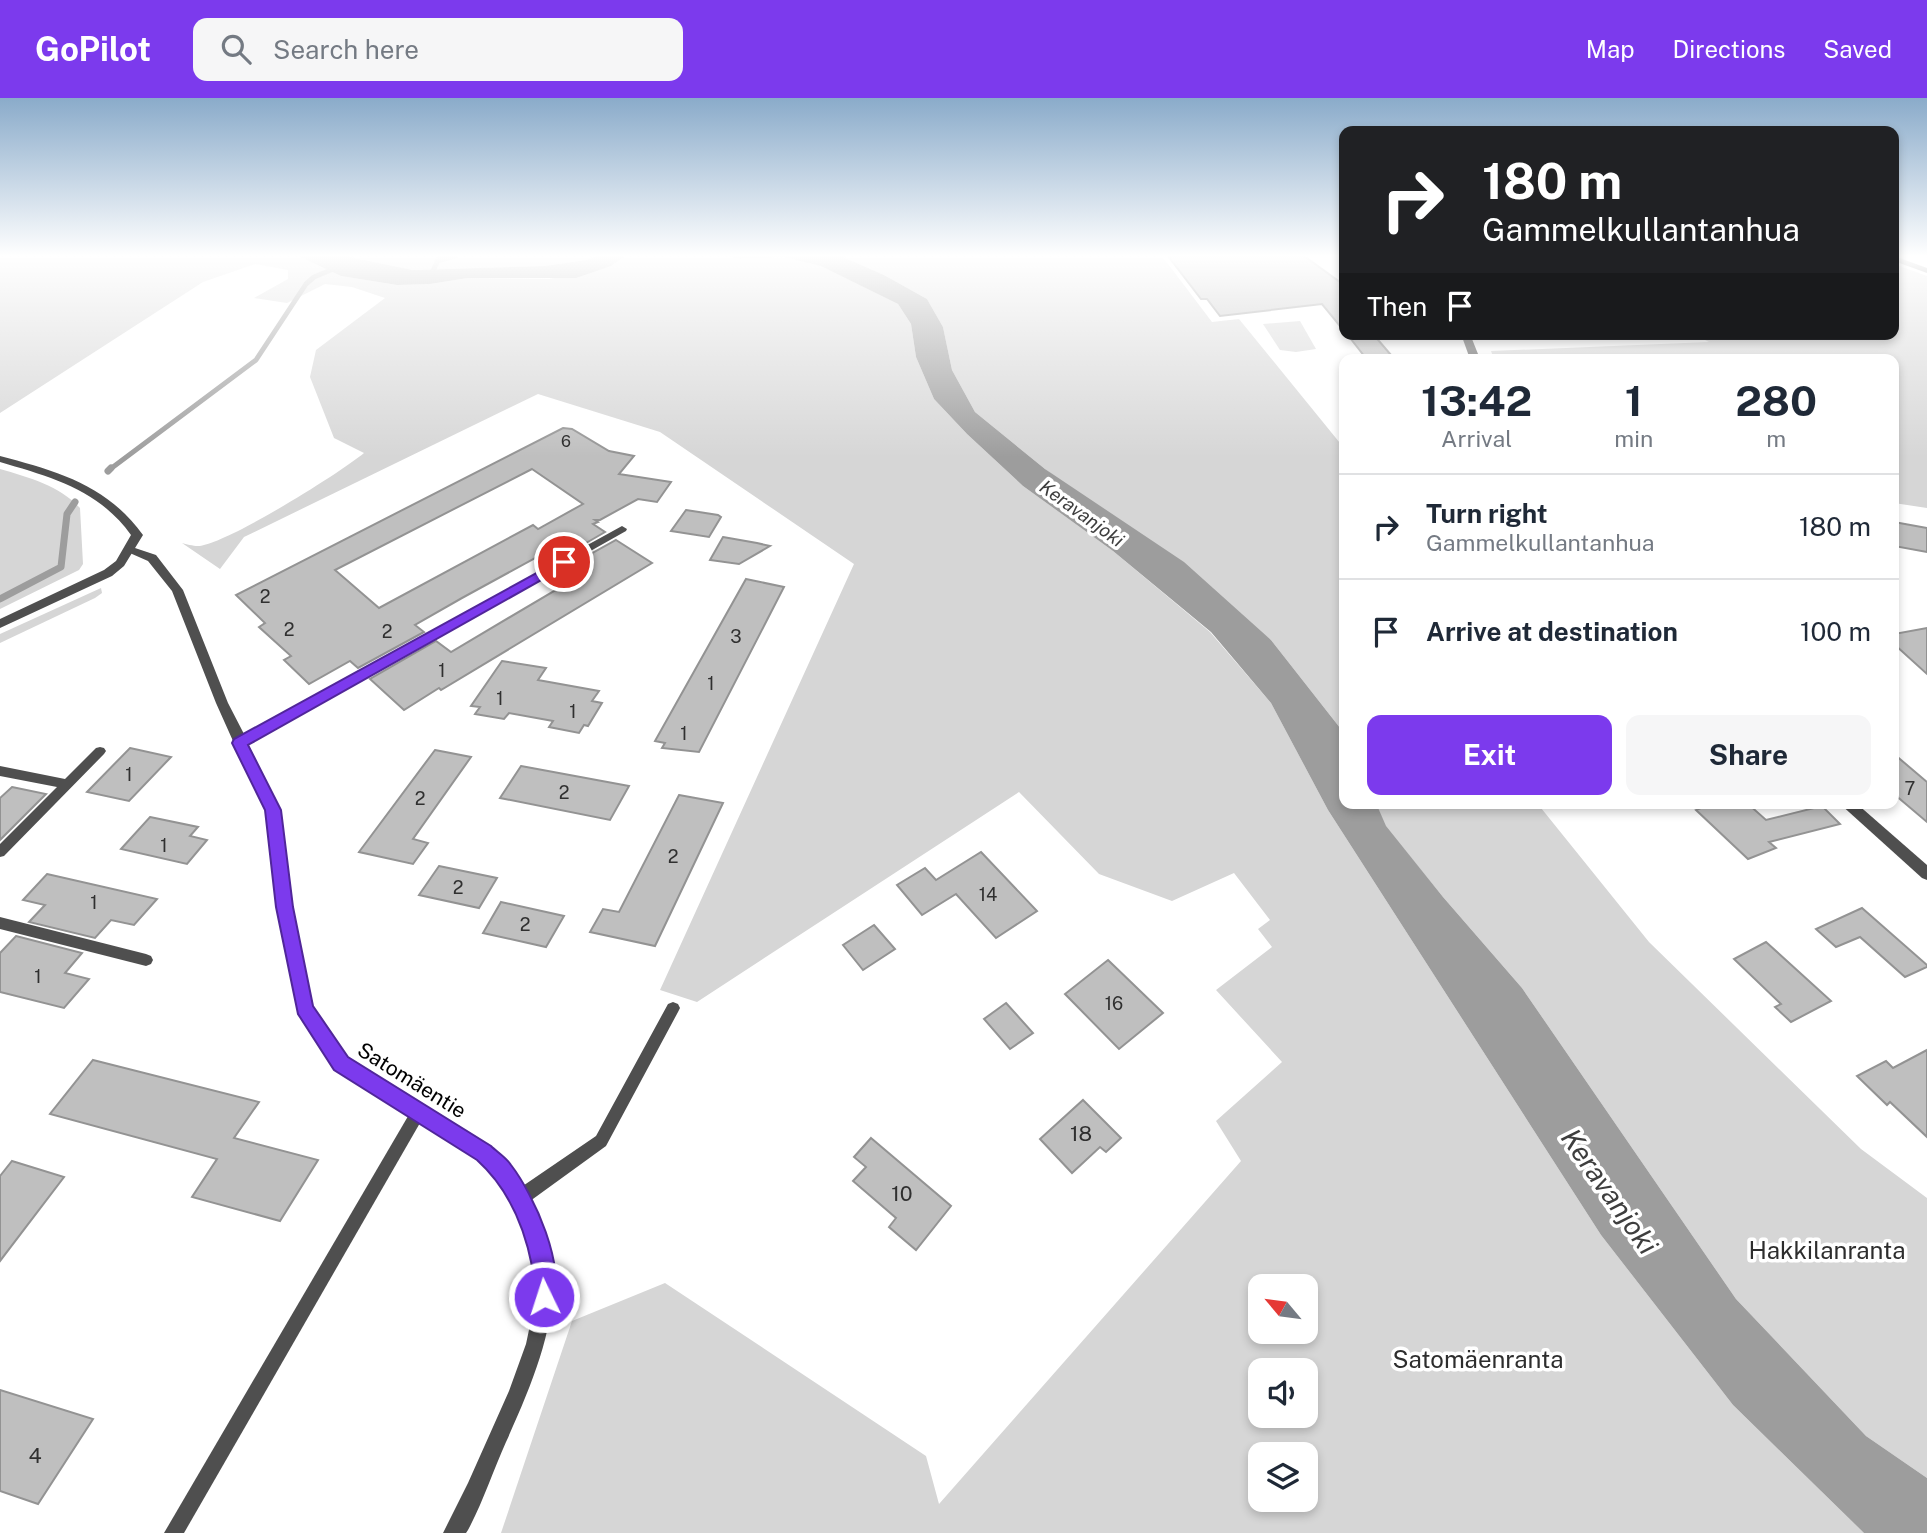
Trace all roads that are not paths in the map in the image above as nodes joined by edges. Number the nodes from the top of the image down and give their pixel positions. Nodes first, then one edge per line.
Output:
1 (0, 459) edge
2 (622, 529) dead end
3 (129, 550) junction
4 (0, 624) edge
5 (239, 743) junction
6 (100, 751) dead end
7 (0, 771) edge
8 (66, 785) junction
9 (1853, 809) edge
10 (0, 852) edge
11 (1927, 874) edge
12 (0, 923) edge
13 (146, 960) dead end
14 (673, 1009) dead end
15 (419, 1111) junction
16 (520, 1198) junction
17 (173, 1533) edge
18 (454, 1533) edge

1 - 3 street
2 - 5 street
3 - 4 street
3 - 5 street, Satomäentie
5 - 15 street, Satomäentie
6 - 8 lane
7 - 8 lane
8 - 10 lane
9 - 11 street
12 - 13 lane
14 - 16 lane
15 - 16 street, Satomäentie
15 - 17 lane
16 - 18 street, Satomäentie

